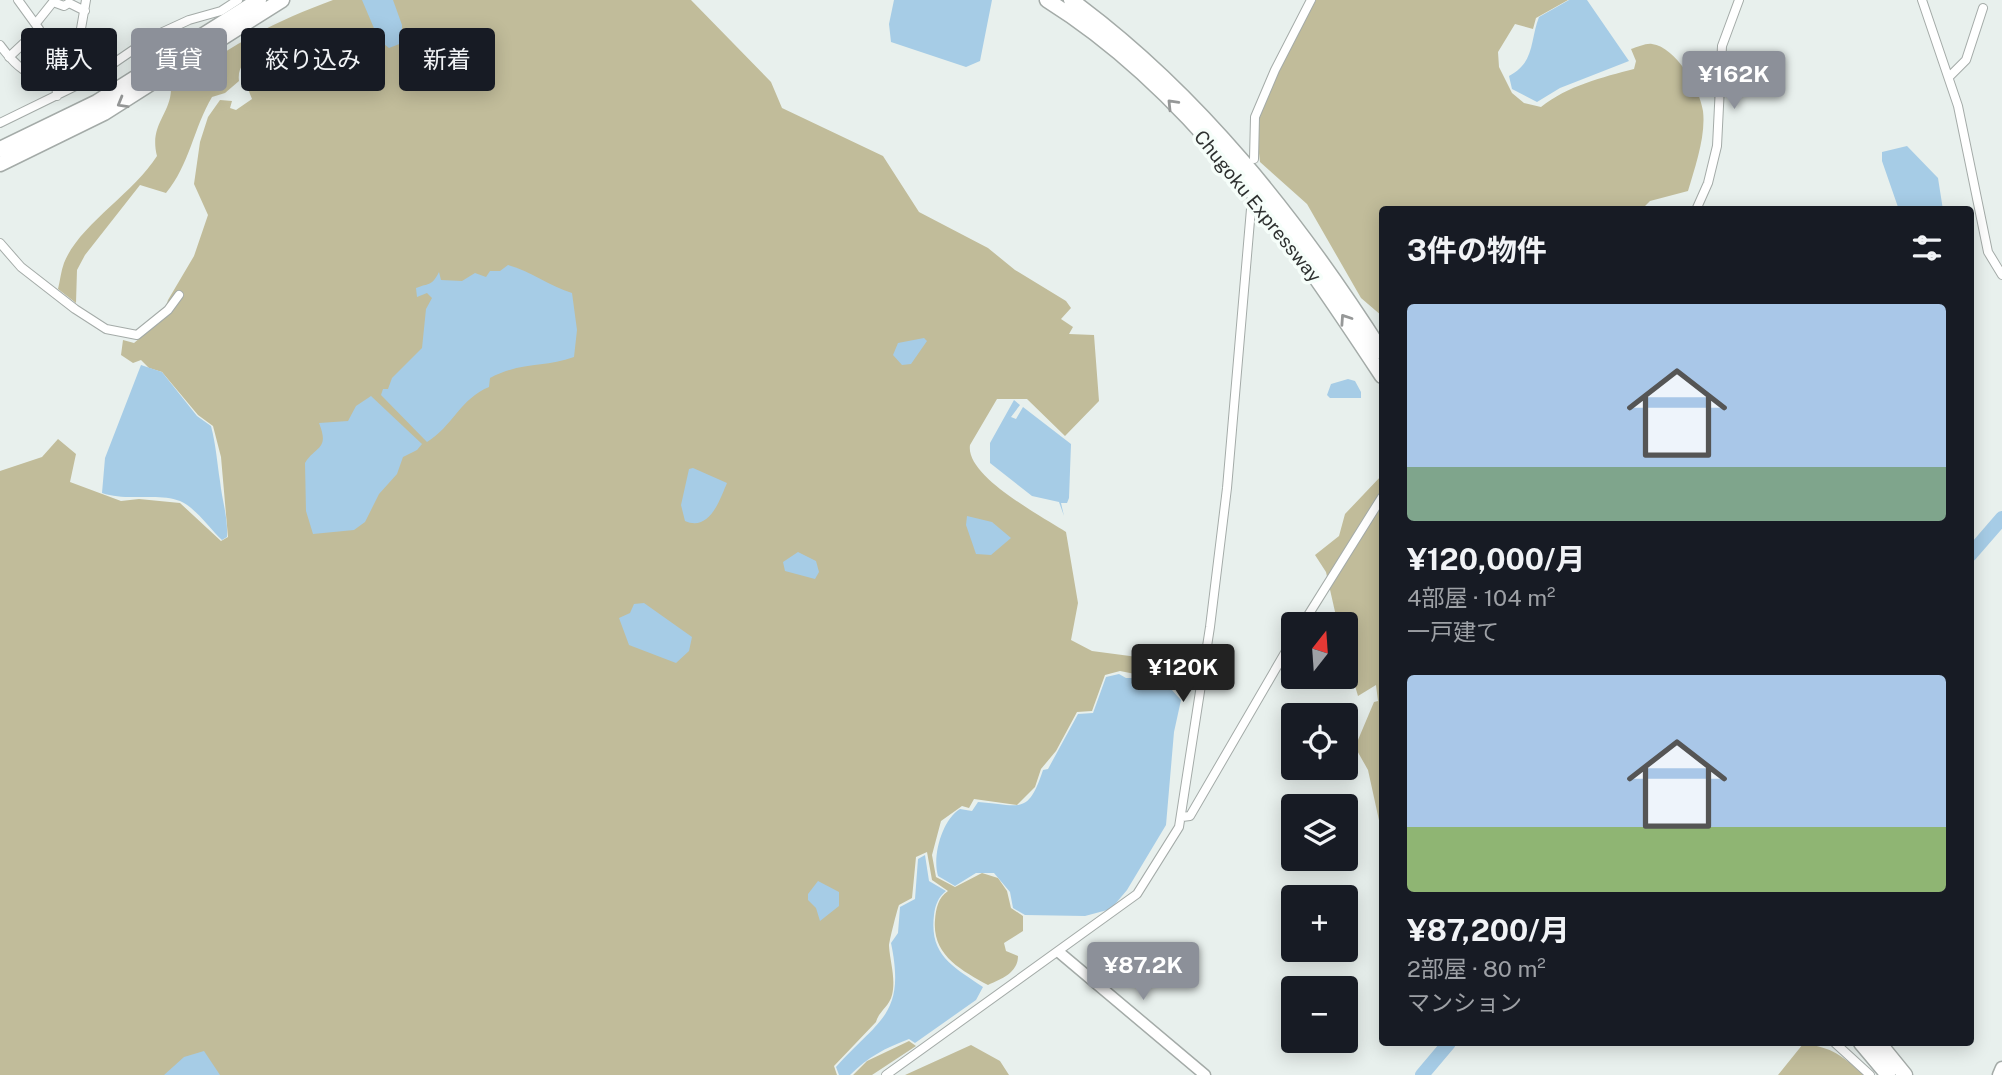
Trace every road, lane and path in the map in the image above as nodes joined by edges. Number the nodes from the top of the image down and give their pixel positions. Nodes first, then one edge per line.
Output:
1 (18, 0) edge
2 (86, 0) edge
3 (238, 0) edge
4 (259, 0) edge
5 (282, 0) edge
6 (1047, 0) edge
7 (1071, 0) edge
8 (1311, 0) edge
9 (1739, 0) edge
10 (1922, 0) edge
11 (1983, 8) dead end
12 (85, 11) junction
13 (37, 22) junction
14 (82, 28) edge
15 (0, 45) edge
16 (9, 57) junction
17 (21, 70) edge
18 (1950, 76) junction
19 (57, 91) edge
20 (57, 96) junction
21 (0, 123) edge
22 (1254, 159) dead end
23 (2, 160) edge
24 (1697, 206) edge
25 (1251, 209) dead end
26 (0, 243) edge
27 (2002, 275) edge
28 (179, 295) dead end
29 (1379, 348) edge
30 (1379, 372) edge
31 (1379, 502) edge
32 (1310, 612) edge
33 (1281, 660) edge
34 (1182, 817) junction
35 (1060, 953) junction
36 (1838, 1046) edge
37 (1864, 1046) edge
38 (1881, 1046) edge
39 (2002, 1068) edge
40 (886, 1075) edge
41 (1205, 1075) edge
42 (1870, 1075) edge
43 (1888, 1075) edge
44 (1905, 1075) edge
45 (1999, 1075) edge

1 - 13 street
2 - 12 street
3 - 20 street
4 - 23 highway
5 -> 23 highway
30 -> 6 highway, Chugoku Expressway
7 - 29 highway, Chugoku Expressway
8 - 22 street
9 - 24 street
10 - 18 street
11 - 18 street
12 - 13 street
12 - 14 street
13 - 16 street
15 - 16 street
16 - 17 street
18 - 27 street
19 - 20 street
20 - 21 street
25 - 34 street
26 - 28 street
31 - 32 street
33 - 34 street
34 - 35 street
35 - 40 street
35 - 41 street
36 - 42 street
37 - 43 highway
38 - 44 highway
39 - 45 main road

